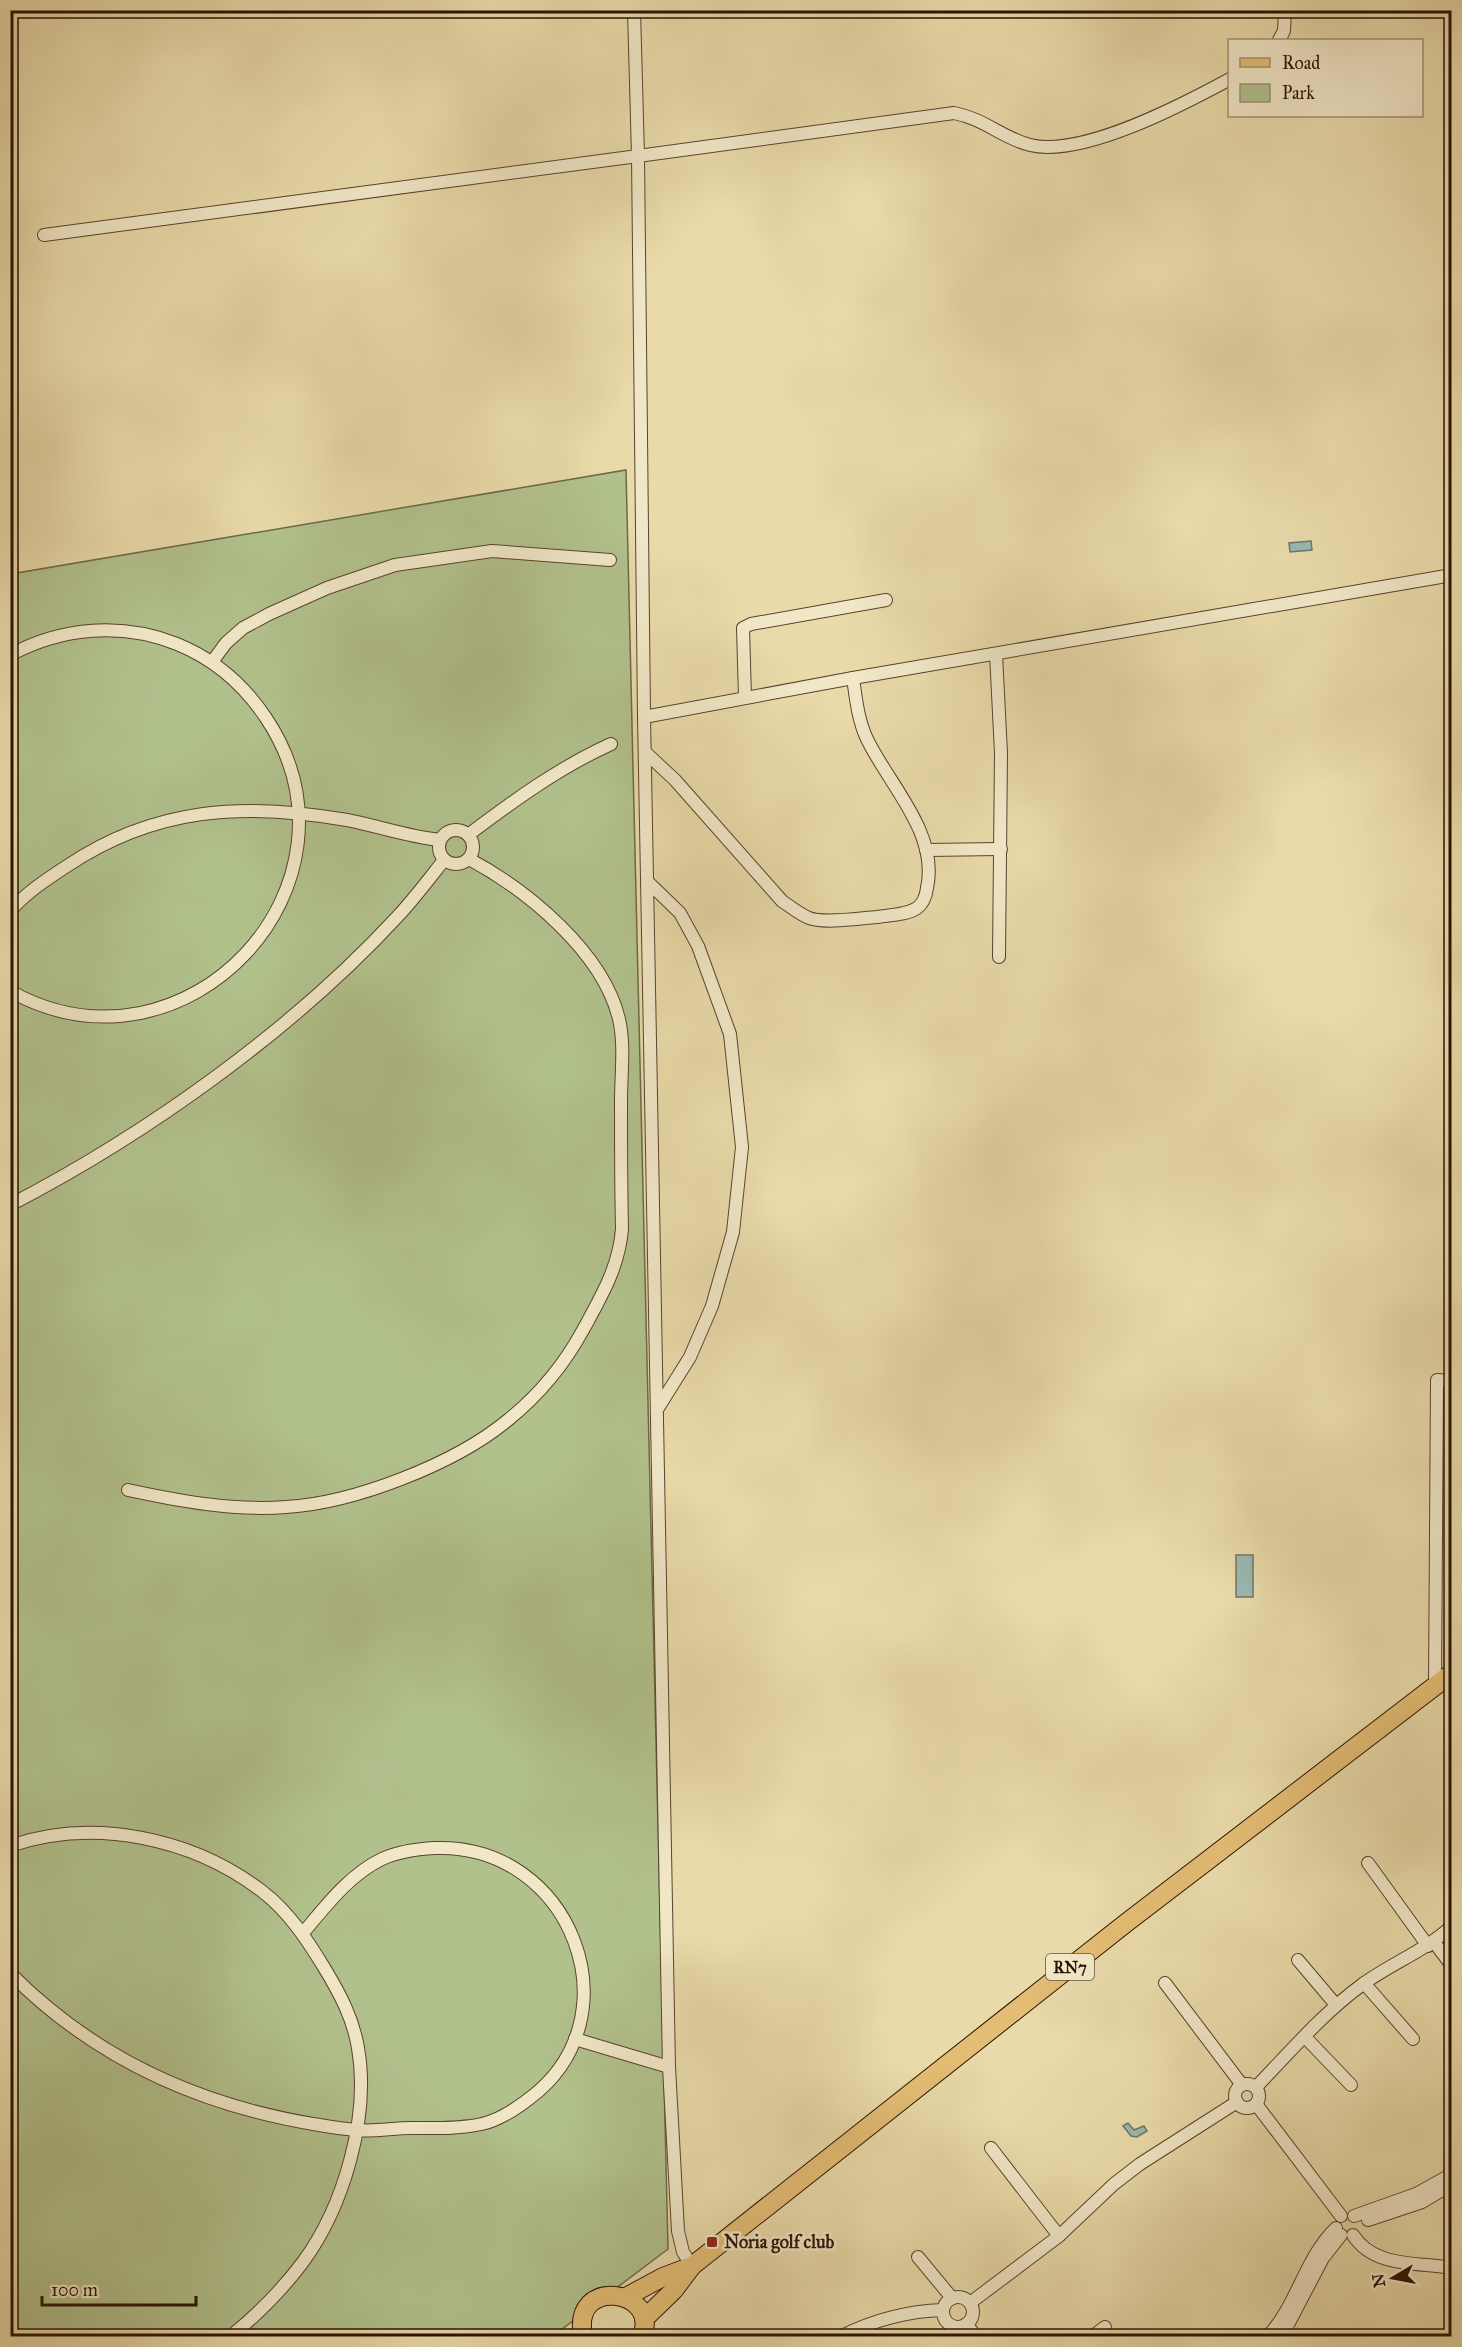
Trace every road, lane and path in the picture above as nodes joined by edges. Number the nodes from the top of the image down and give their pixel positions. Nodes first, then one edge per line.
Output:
1 (634, 10) edge
2 (1285, 10) edge
3 (1280, 39) edge
4 (1228, 80) edge
5 (638, 156) junction
6 (45, 235) dead end
7 (610, 560) dead end
8 (1452, 575) edge
9 (886, 600) dead end
10 (996, 654) junction
11 (10, 655) edge
12 (212, 662) junction
13 (853, 678) junction
14 (745, 698) junction
15 (644, 717) junction
16 (611, 744) dead end
17 (645, 752) junction
18 (297, 814) junction
19 (468, 835) junction
20 (440, 840) junction
21 (1001, 849) junction
22 (926, 850) junction
23 (469, 859) junction
24 (444, 860) junction
25 (648, 882) junction
26 (10, 911) edge
27 (999, 957) dead end
28 (10, 991) edge
29 (10, 1205) edge
30 (1452, 1381) edge
31 (657, 1409) junction
32 (128, 1490) dead end
33 (1452, 1673) edge
34 (1435, 1686) junction
35 (10, 1846) edge
36 (1368, 1863) dead end
37 (1452, 1926) edge
38 (303, 1933) junction
39 (1431, 1944) junction
40 (1298, 1960) dead end
41 (1452, 1966) edge
42 (10, 1973) edge
43 (1166, 1983) dead end
44 (1364, 1983) junction
45 (1336, 2005) junction
46 (1305, 2037) junction
47 (575, 2039) junction
48 (1413, 2039) dead end
49 (669, 2067) junction
50 (1242, 2085) junction
51 (1351, 2085) dead end
52 (1256, 2087) junction
53 (1237, 2102) junction
54 (1256, 2104) junction
55 (358, 2131) junction
56 (991, 2148) dead end
57 (1452, 2174) edge
58 (1452, 2184) edge
59 (1356, 2220) junction
60 (1343, 2228) junction
61 (1059, 2236) junction
62 (918, 2256) dead end
63 (692, 2266) junction
64 (1452, 2268) edge
65 (626, 2297) junction
66 (952, 2298) junction
67 (970, 2303) junction
68 (943, 2310) junction
69 (966, 2324) junction
70 (1105, 2327) dead end
71 (643, 2328) edge
72 (580, 2333) edge
73 (1284, 2333) edge
74 (231, 2337) edge
75 (842, 2337) edge
76 (976, 2337) edge
77 (1093, 2337) edge
78 (1268, 2337) edge

1 - 5 street
2 - 3 street
4 - 5 street
5 - 6 street
5 - 15 street
7 - 12 street
8 - 10 street
9 - 14 street
10 - 13 street
10 - 21 street
11 - 12 street
12 - 18 street
13 - 14 street
13 - 22 street
14 - 15 street
15 - 17 street
16 - 19 street
17 - 22 street
17 - 25 street
18 - 20 street
18 - 26 street
18 - 28 street
19 - 20 street
19 - 23 street
20 - 24 street
21 - 22 street
21 - 27 street
23 - 24 street
23 - 32 street
24 - 29 street
25 - 31 street
25 - 31 street
30 - 34 street
31 - 49 street
33 - 34 main road, RN7
34 - 63 main road, RN7
35 - 38 street
36 - 39 street
37 - 39 street
38 - 47 street
38 - 55 street
39 - 41 street
39 - 44 street
40 - 45 street
42 - 55 street
43 - 50 street
44 - 45 street
44 - 48 street
45 - 46 street
46 - 51 street
46 - 52 street
47 - 49 street
47 - 55 street
49 - 63 street
50 - 52 street
50 - 53 street
52 - 54 street
53 - 54 street
53 - 61 street
54 - 60 street
55 - 74 street
56 - 61 street
57 - 59 street
58 - 59 street
59 - 60 street
59 - 60 street
60 - 64 street
60 - 73 street
61 - 67 street
62 - 66 street
63 - 65 main road, RN7
63 - 71 main road, RN7
65 - 71 main road, RN7
65 - 72 main road, RN7
66 - 67 street
66 - 68 street
67 - 69 street
68 - 69 street
68 - 75 street
69 - 76 street
70 - 77 street
73 - 78 street

